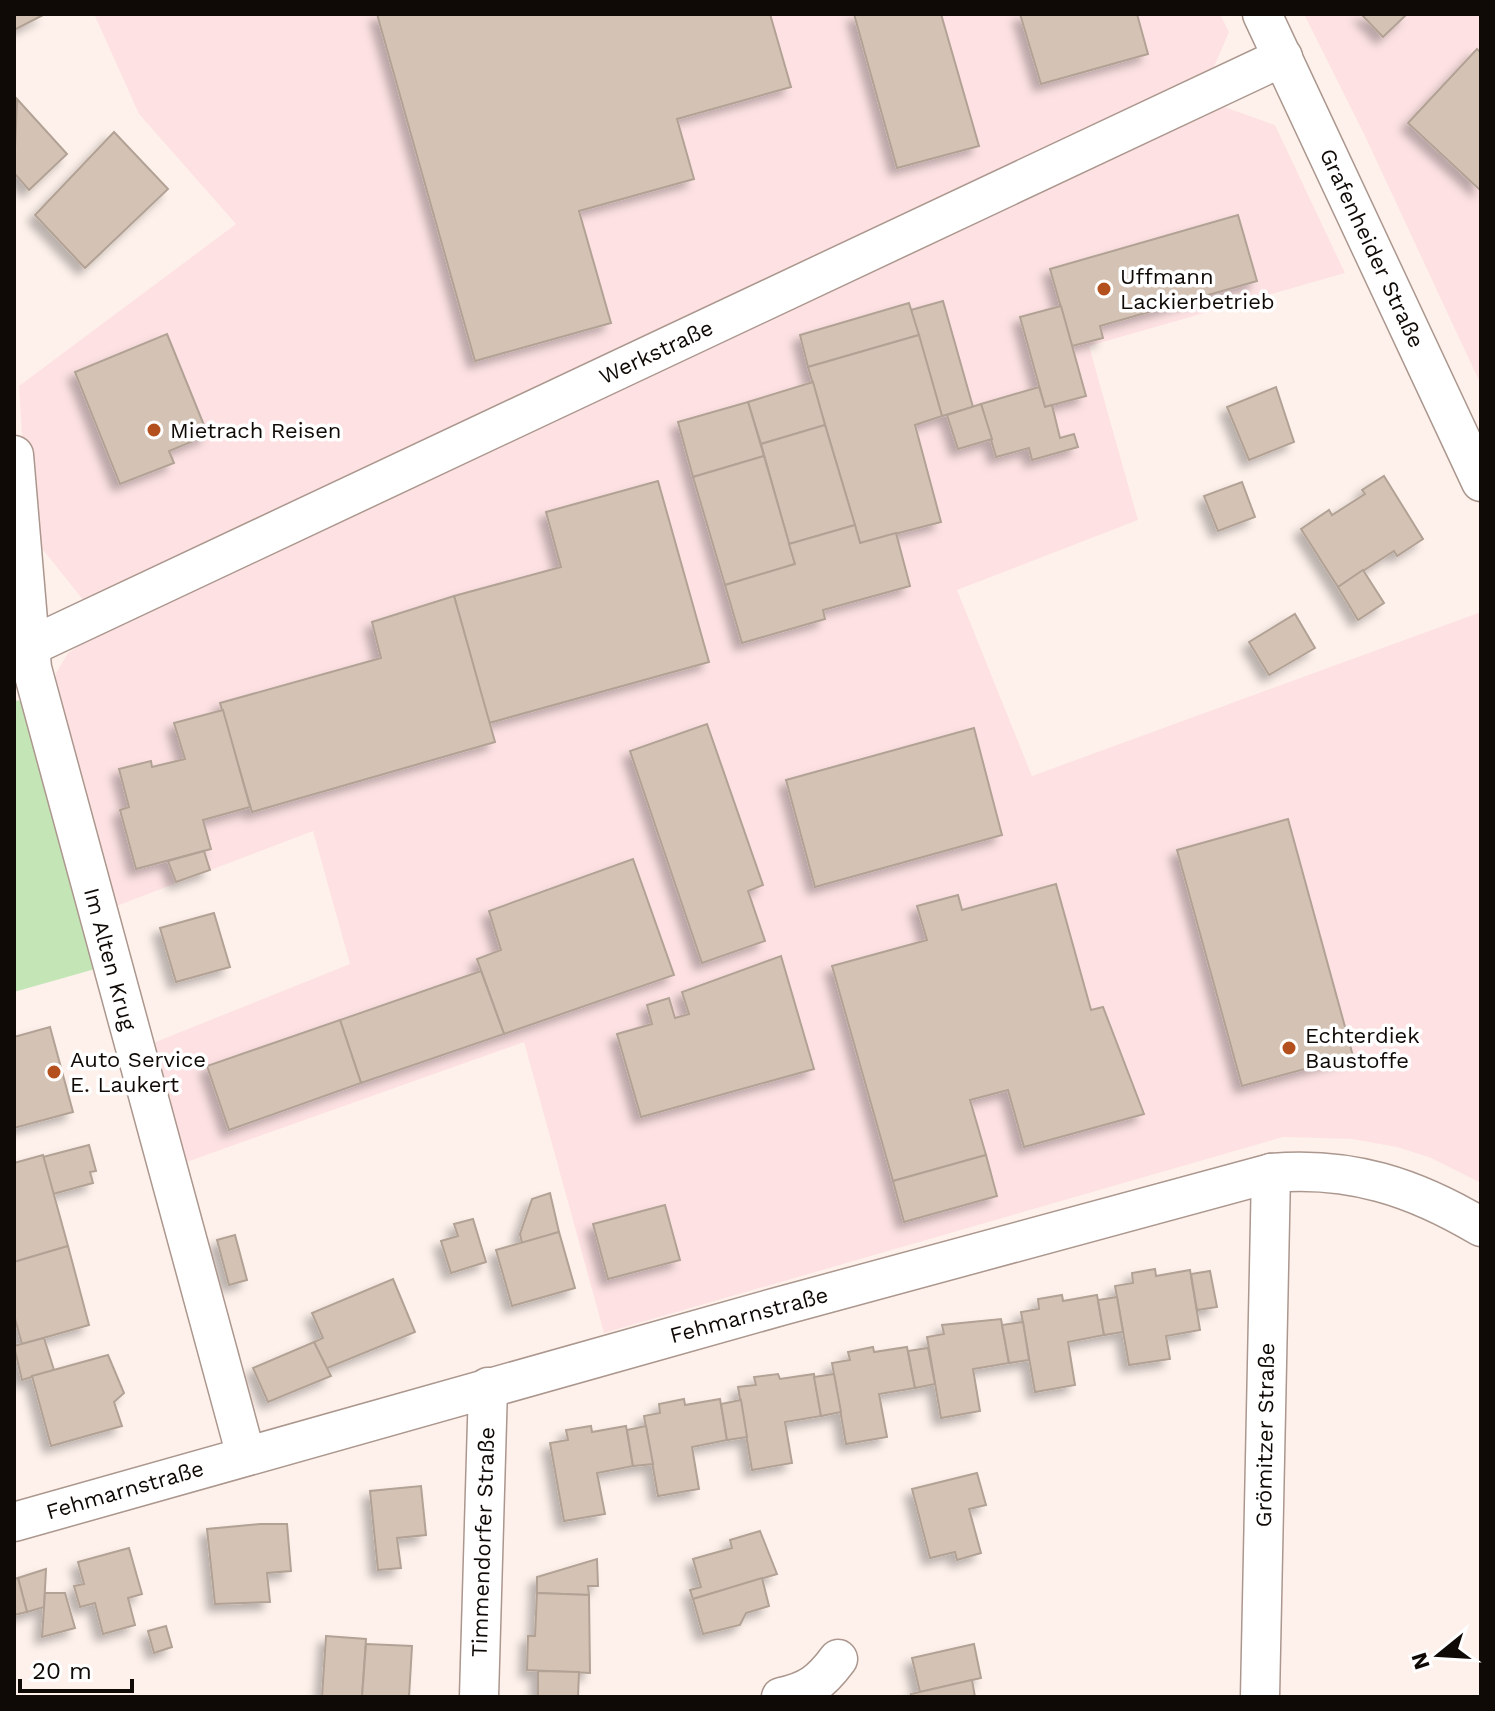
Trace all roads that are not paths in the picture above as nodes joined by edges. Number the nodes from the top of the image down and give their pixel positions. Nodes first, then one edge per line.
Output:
1 (1262, 14) edge
2 (1283, 57) junction
3 (14, 455) edge
4 (1481, 482) edge
5 (29, 647) junction
6 (1271, 1173) junction
7 (1481, 1227) edge
8 (488, 1387) junction
9 (246, 1456) junction
10 (14, 1522) edge
11 (838, 1659) dead end
12 (479, 1697) edge
13 (781, 1697) edge
14 (1260, 1697) edge

1 - 2 street, Grafenheider Straße
2 - 4 street, Grafenheider Straße
2 - 5 street, Werkstraße
3 - 5 street, Im Alten Krug
5 - 9 street, Im Alten Krug
6 - 7 street, Fehmarnstraße
6 - 8 street, Fehmarnstraße
6 - 14 street, Grömitzer Straße
8 - 9 street, Fehmarnstraße
8 - 12 street, Timmendorfer Straße
9 - 10 street, Fehmarnstraße
11 - 13 street

